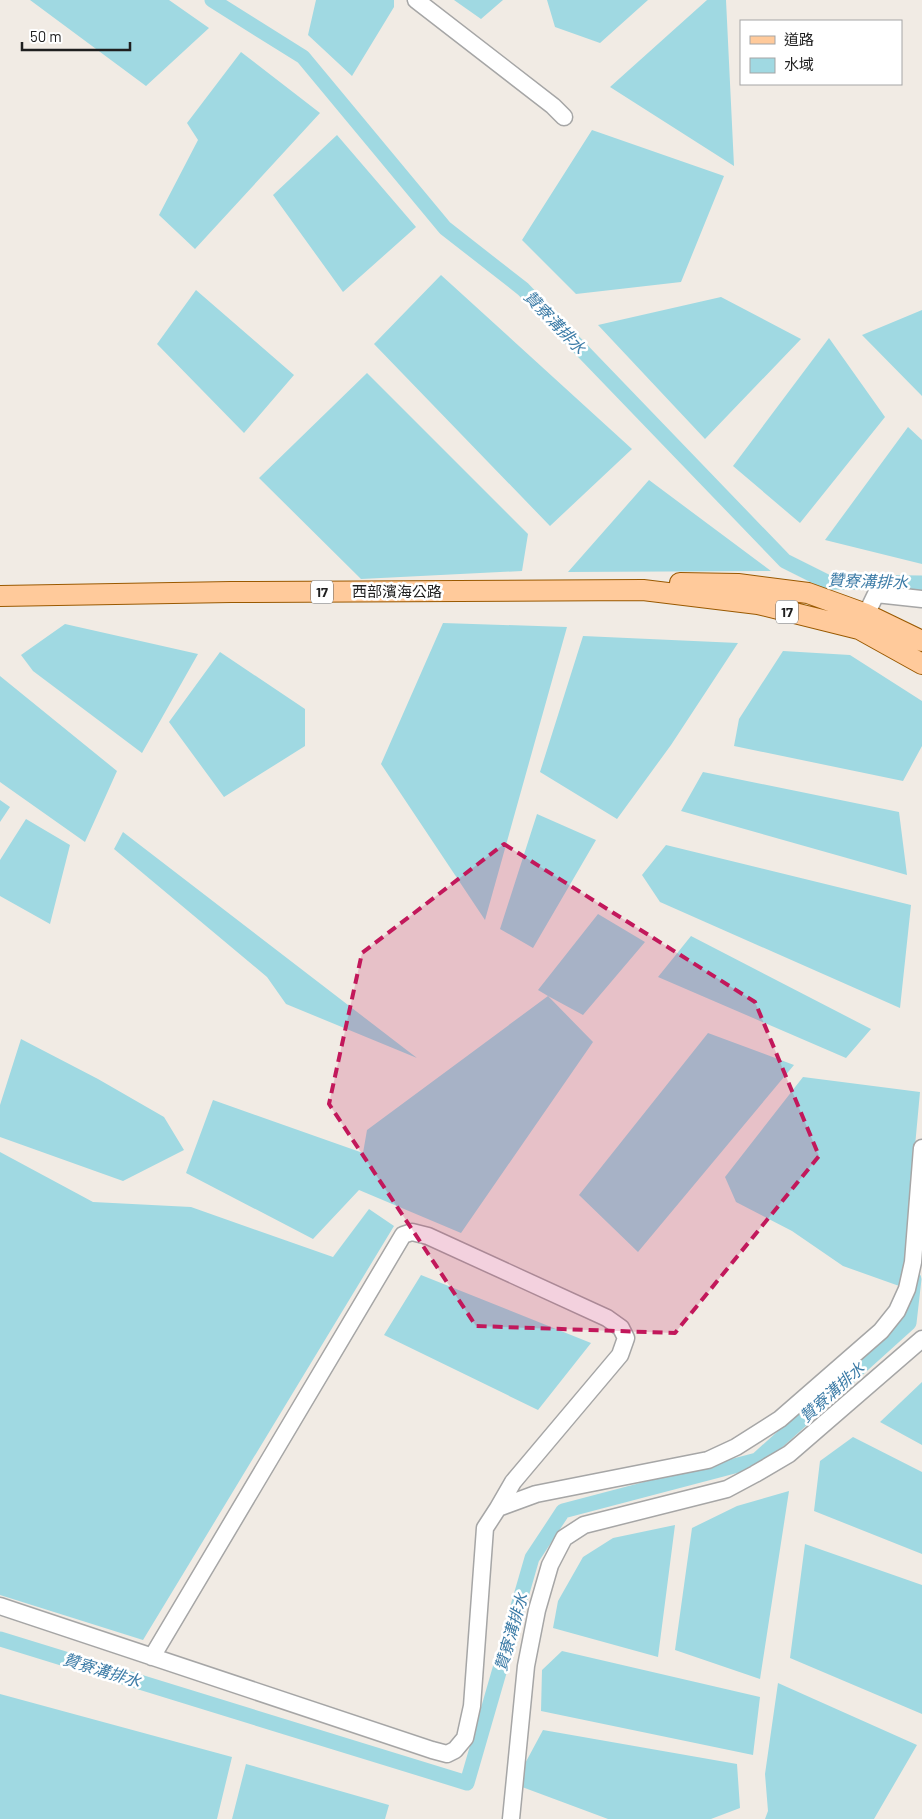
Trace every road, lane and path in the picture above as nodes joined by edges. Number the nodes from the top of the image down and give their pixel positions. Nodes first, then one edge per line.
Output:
1 (416, 0) edge
2 (564, 117) dead end
3 (0, 596) edge
4 (922, 599) edge
5 (863, 622) junction
6 (922, 641) edge
7 (922, 664) edge
8 (922, 1148) edge
9 (922, 1339) edge
10 (498, 1508) junction
11 (0, 1606) edge
12 (152, 1657) junction
13 (511, 1819) edge

1 - 2 street
3 - 5 main road, 西部濱海公路 / 17
4 - 5 street
5 - 6 main road, 西部濱海公路 / 17
5 - 7 main road, 西部濱海公路 / 17
8 - 10 street
9 - 13 street
10 - 12 street
10 - 12 street
11 - 12 street

